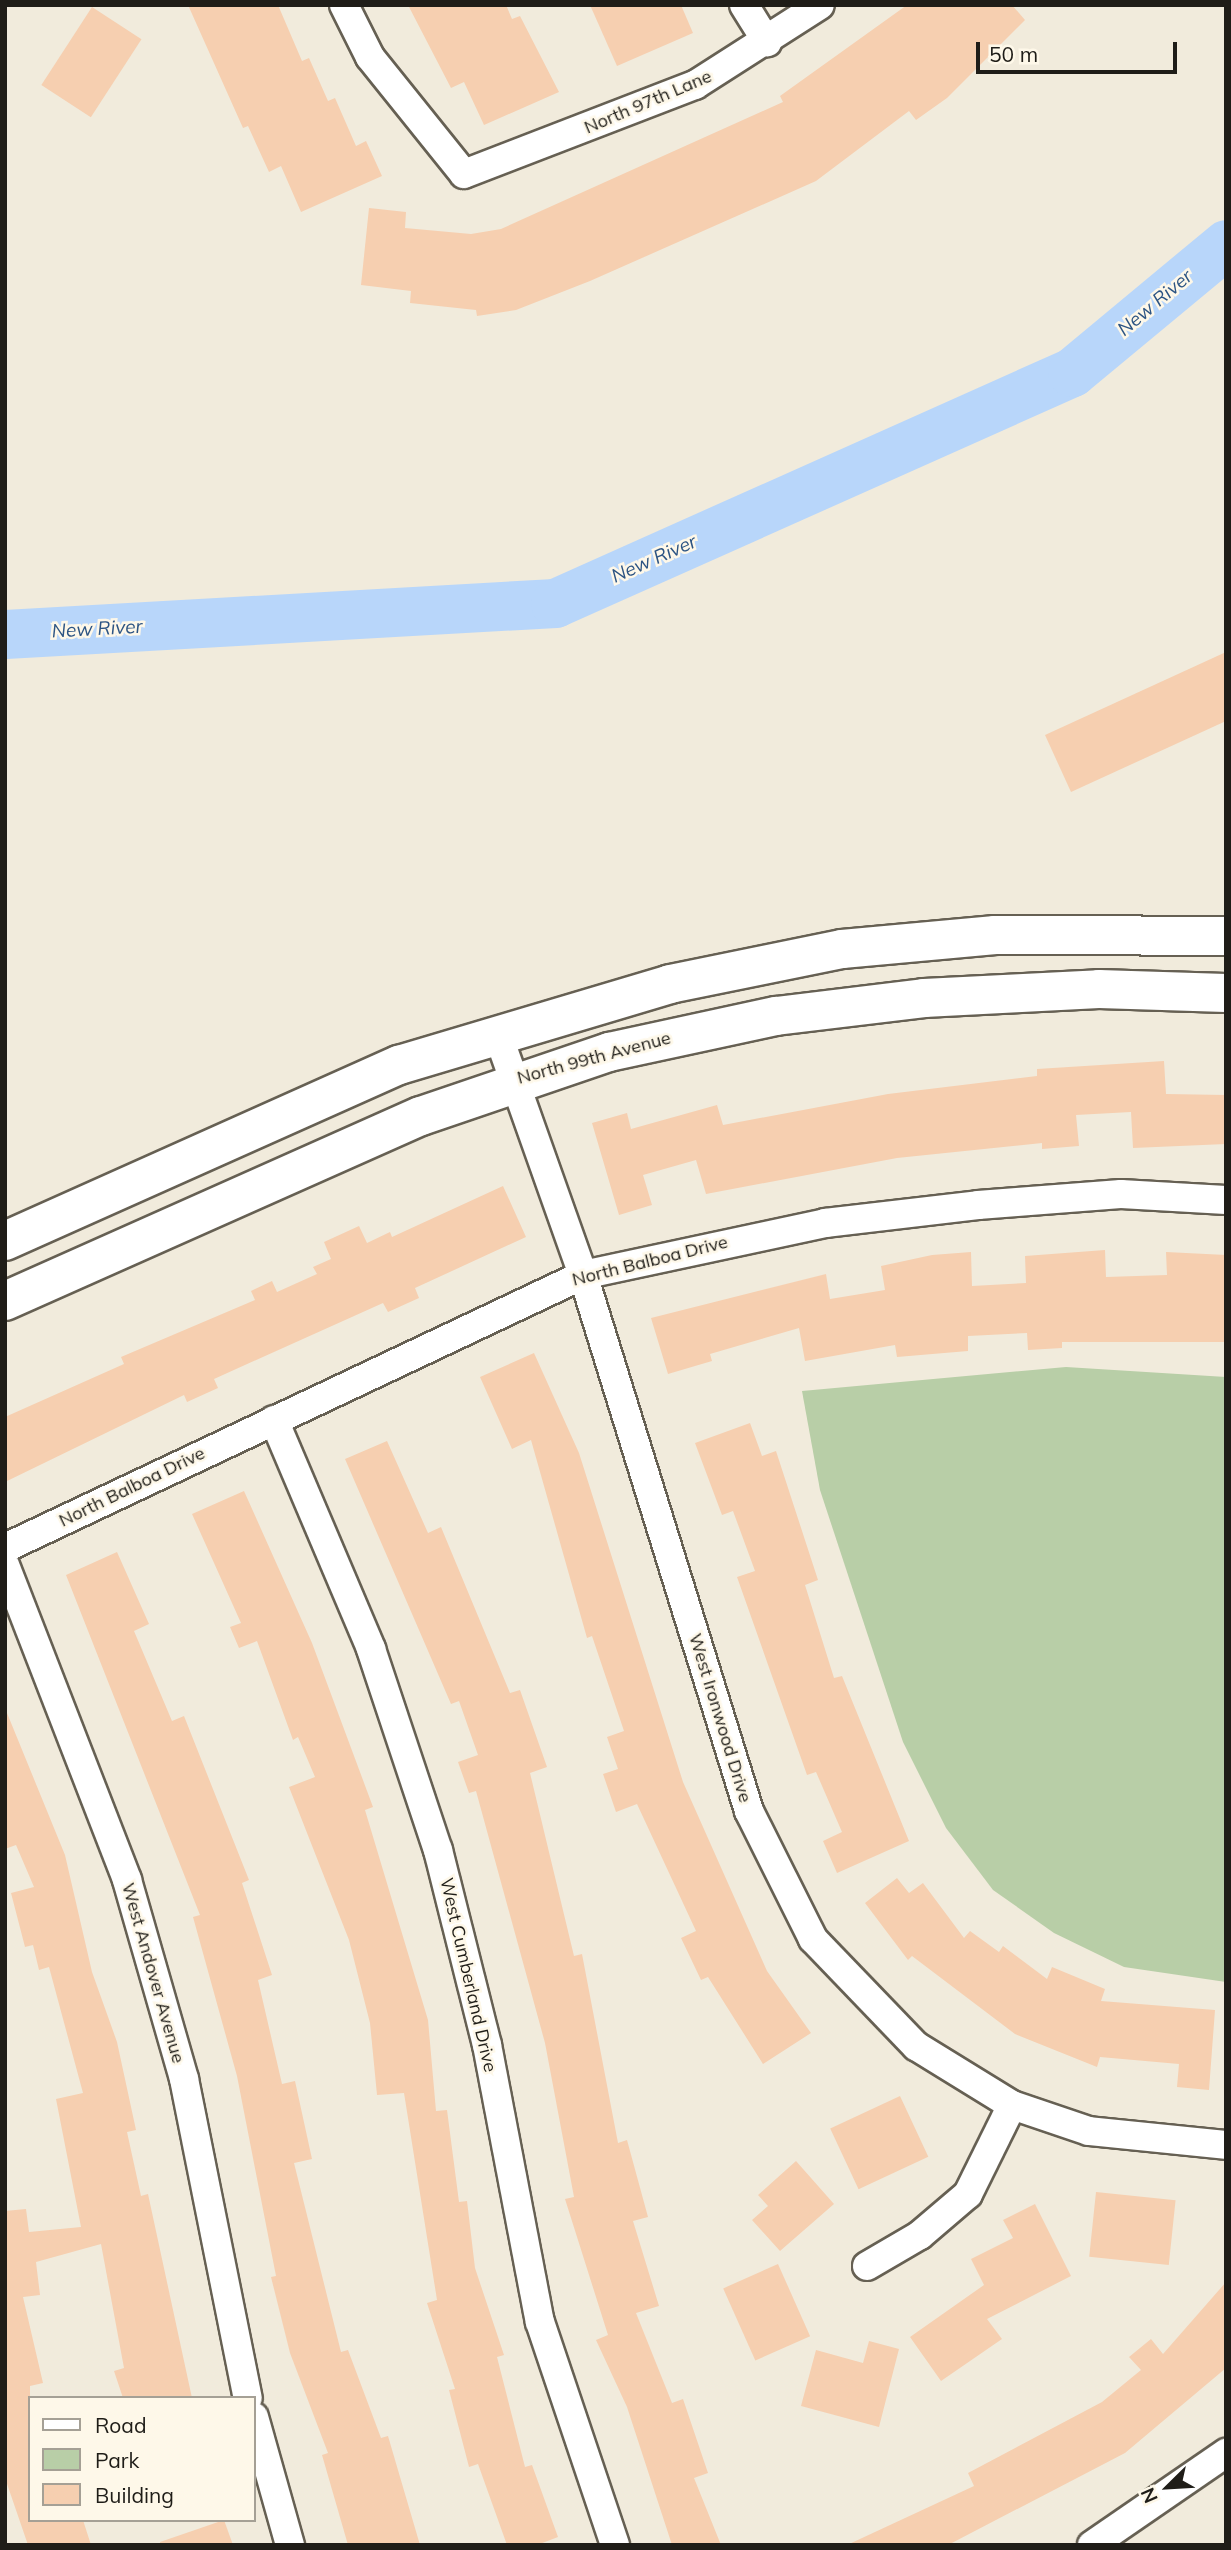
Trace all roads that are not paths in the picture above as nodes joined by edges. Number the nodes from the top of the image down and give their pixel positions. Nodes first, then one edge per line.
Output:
1 (344, 5) edge
2 (744, 5) edge
3 (820, 5) edge
4 (767, 42) junction
5 (1226, 936) edge
6 (1226, 993) edge
7 (497, 1032) junction
8 (516, 1079) junction
9 (1226, 1200) edge
10 (5, 1241) edge
11 (583, 1275) junction
12 (5, 1301) edge
13 (274, 1420) junction
14 (5, 1548) edge
15 (5, 1565) edge
16 (1012, 2105) junction
17 (1226, 2145) edge
18 (867, 2266) dead end
19 (248, 2396) edge
20 (256, 2424) edge
21 (1226, 2453) edge
22 (290, 2545) edge
23 (615, 2545) edge
24 (1092, 2545) edge

1 - 4 street, North 97th Lane
2 - 4 street
3 - 4 street, North 97th Lane
5 - 7 main road
6 - 8 main road, North 99th Avenue
7 - 8 street, West Ironwood Drive
7 - 10 main road
8 - 11 street, West Ironwood Drive
8 - 12 main road, North 99th Avenue
9 - 11 street, North Balboa Drive
11 - 13 street, North Balboa Drive
11 - 16 street, West Ironwood Drive
13 - 14 street, North Balboa Drive
13 - 23 street, West Cumberland Drive
15 - 19 street, West Andover Avenue
16 - 17 street, West Ironwood Drive
16 - 18 street
20 - 22 street
21 - 24 street

